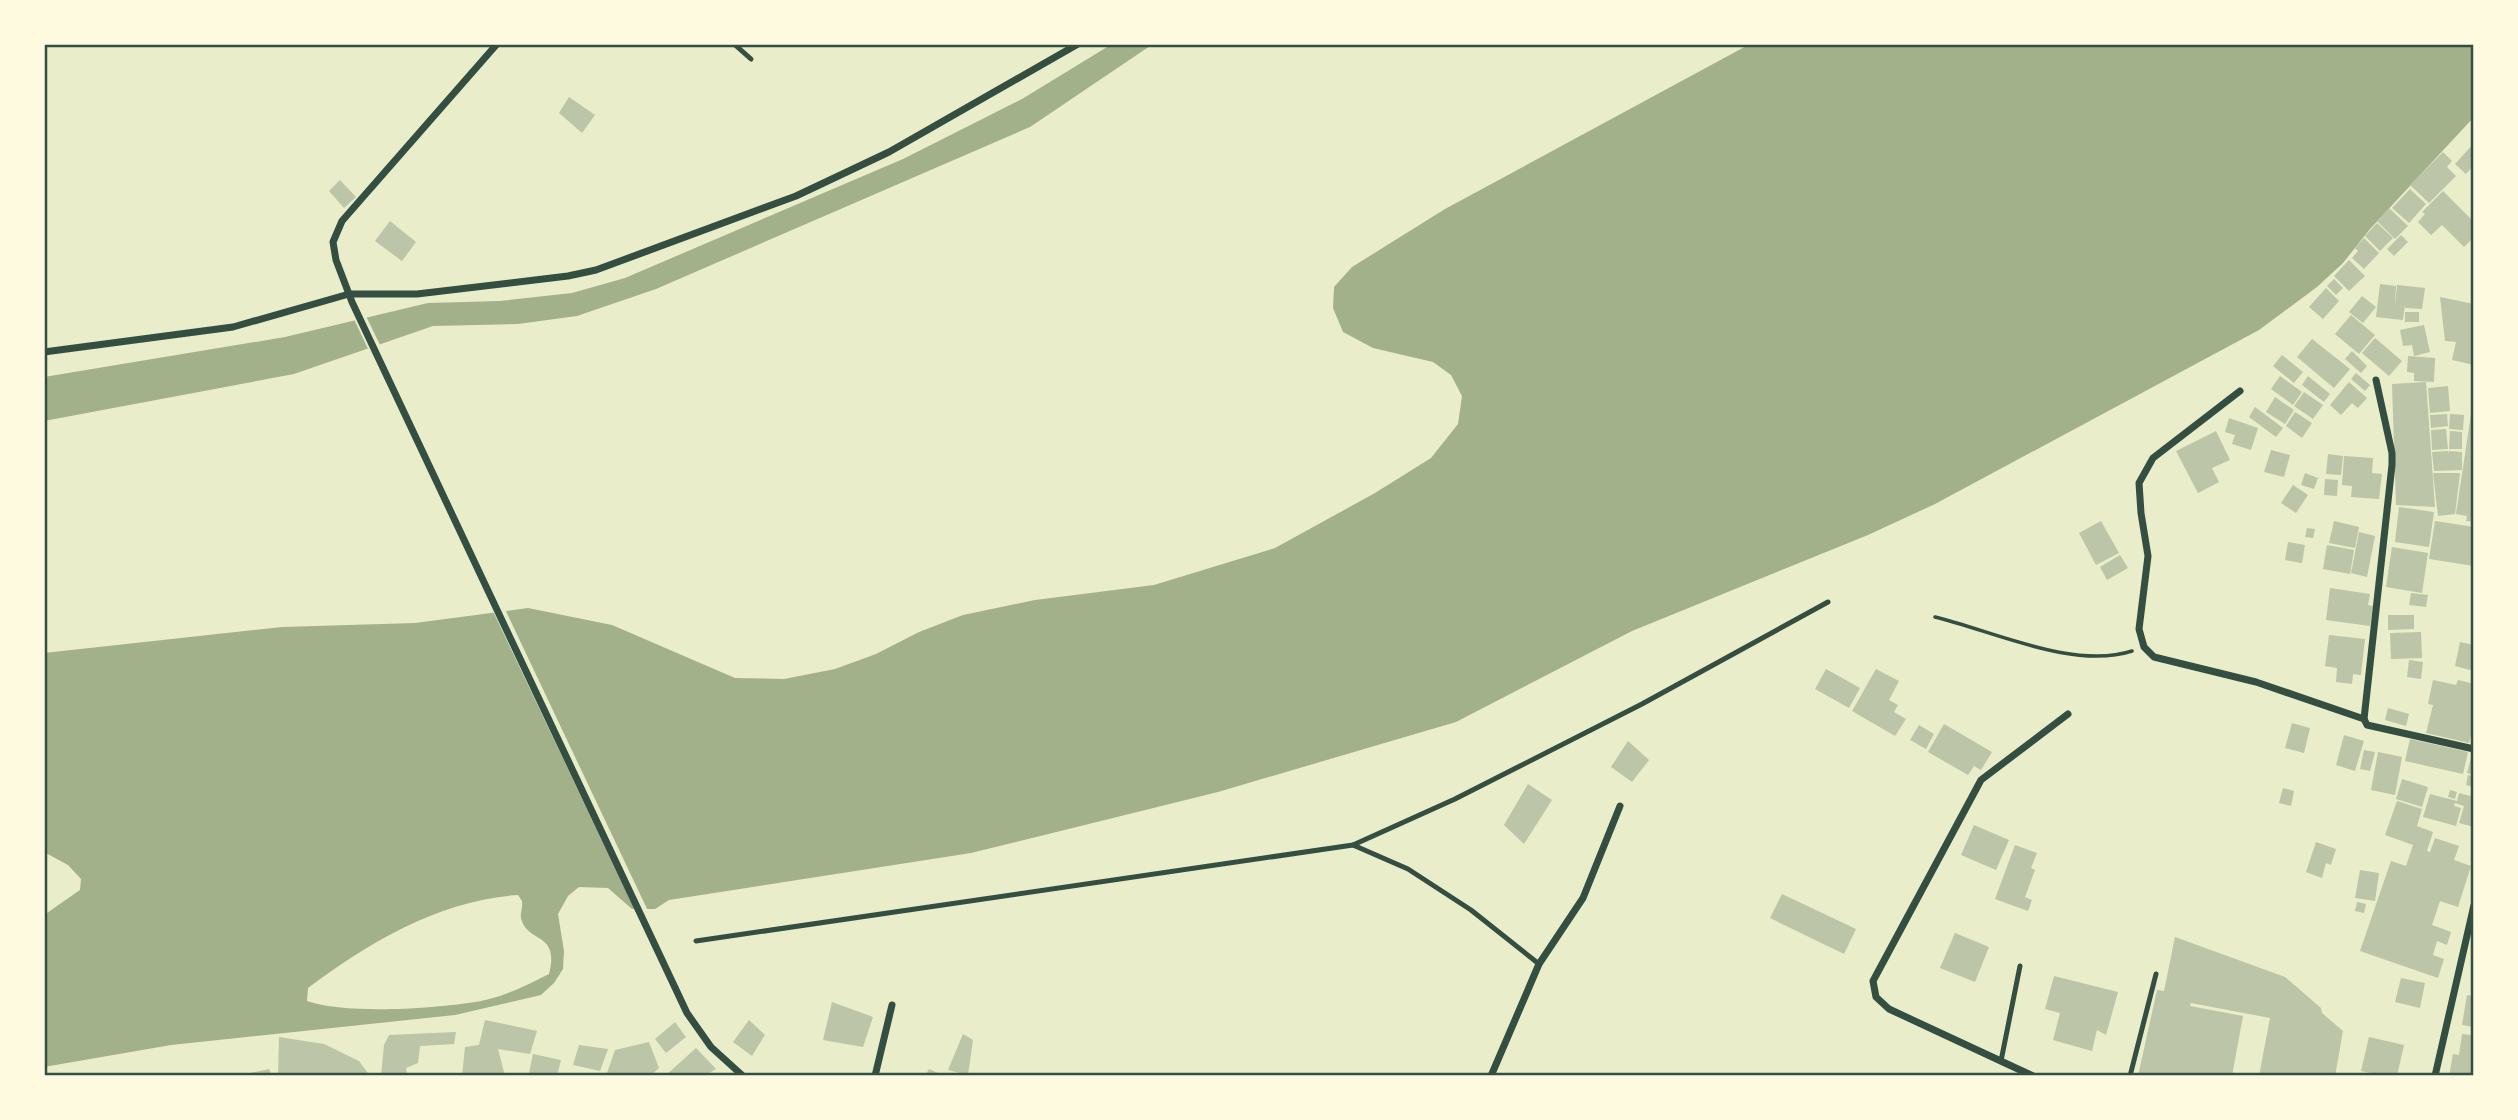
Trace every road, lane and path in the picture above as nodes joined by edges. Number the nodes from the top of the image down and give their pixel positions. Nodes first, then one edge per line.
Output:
1 (497, 44) edge
2 (734, 44) edge
3 (1078, 44) edge
4 (751, 59) dead end
5 (351, 298) junction
6 (44, 352) edge
7 (2376, 380) dead end
8 (2240, 391) dead end
9 (1828, 602) dead end
10 (1934, 617) dead end
11 (2144, 647) junction
12 (2068, 713) dead end
13 (2364, 719) junction
14 (2474, 749) edge
15 (1620, 806) dead end
16 (1353, 845) junction
17 (2474, 905) edge
18 (696, 941) dead end
19 (1539, 964) junction
20 (2020, 966) dead end
21 (2156, 974) dead end
22 (892, 1005) dead end
23 (2001, 1061) junction
24 (743, 1076) edge
25 (875, 1076) edge
26 (1490, 1076) edge
27 (2033, 1076) edge
28 (2130, 1076) edge
29 (2435, 1076) edge

1 - 5 street
2 - 4 lane
3 - 5 street
5 - 6 street
5 - 24 street
7 - 13 street
8 - 11 street
9 - 16 lane
10 - 11 path
11 - 13 street
12 - 23 street
13 - 14 street
15 - 19 street
16 - 18 lane
16 - 19 lane
17 - 29 street
19 - 26 street
20 - 23 lane
21 - 28 lane
22 - 25 street
23 - 27 street

